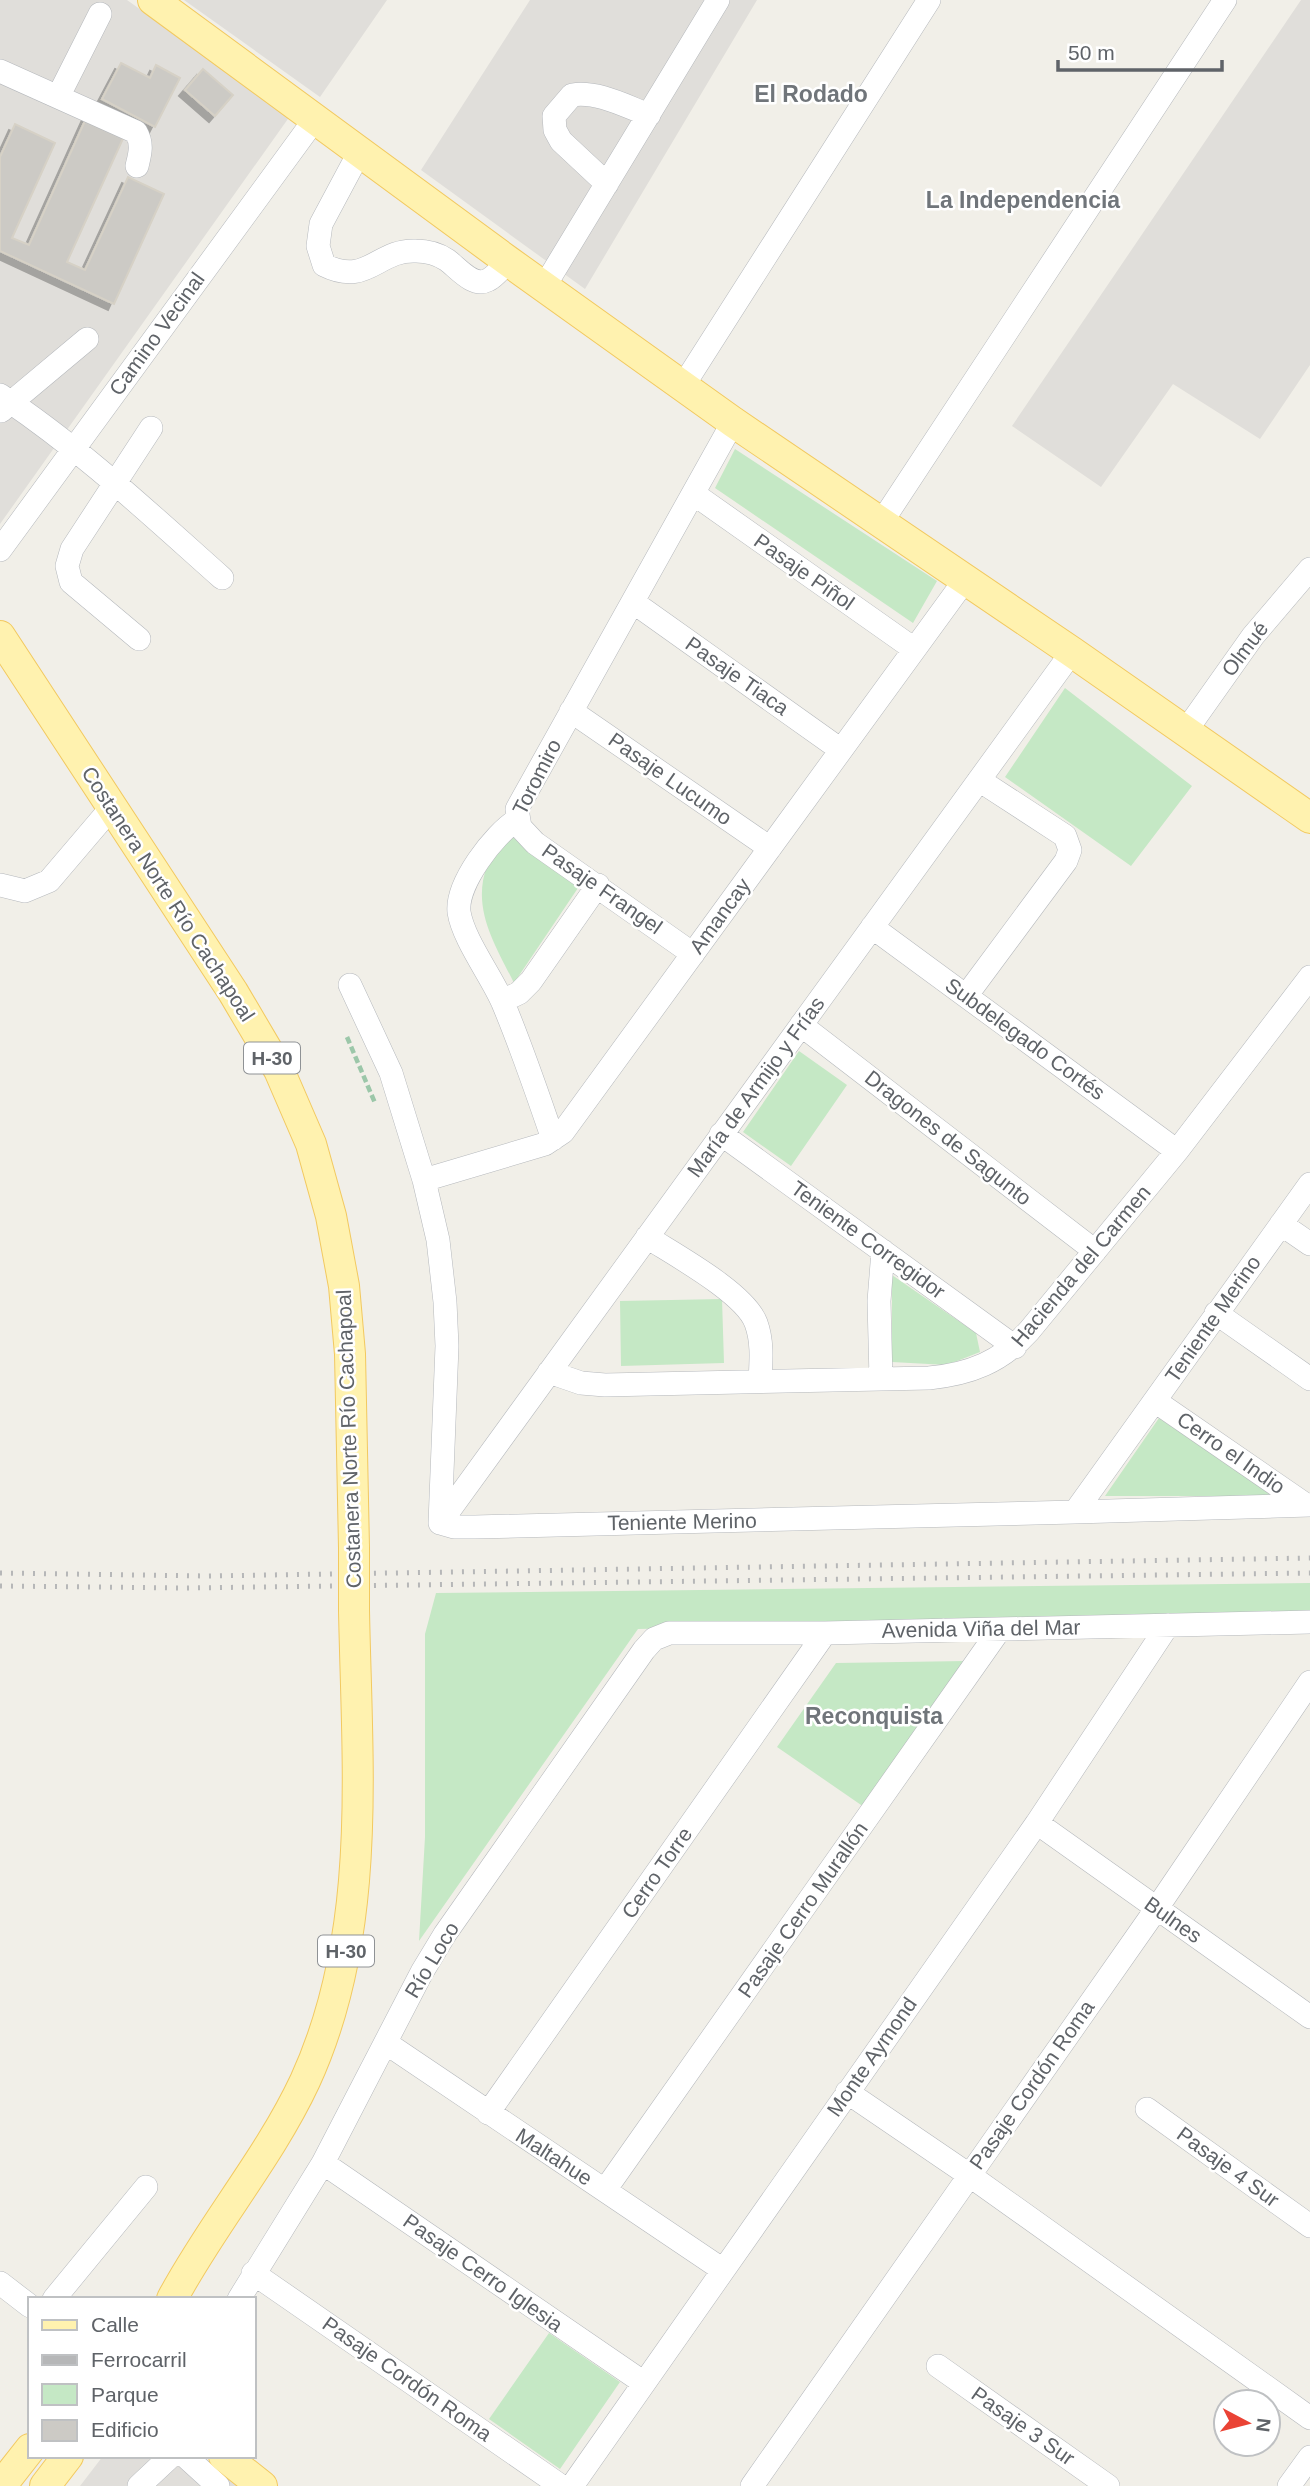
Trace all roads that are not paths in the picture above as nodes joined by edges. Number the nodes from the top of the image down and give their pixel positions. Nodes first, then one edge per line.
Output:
1 (153, 0) edge
2 (718, 0) edge
3 (929, 0) edge
4 (1225, 0) edge
5 (100, 14) dead end
6 (0, 71) edge
7 (58, 97) junction
8 (649, 115) junction
9 (316, 119) junction
10 (360, 152) junction
11 (137, 166) dead end
12 (607, 184) junction
13 (508, 261) junction
14 (544, 286) junction
15 (87, 339) dead end
16 (682, 386) junction
17 (4, 403) edge
18 (733, 422) junction
19 (150, 428) dead end
20 (74, 448) junction
21 (115, 484) junction
22 (694, 494) junction
23 (881, 523) junction
24 (0, 550) edge
25 (1310, 570) edge
26 (222, 578) dead end
27 (965, 580) junction
28 (633, 603) junction
29 (0, 636) edge
30 (139, 639) dead end
31 (914, 649) junction
32 (1072, 652) junction
33 (571, 711) junction
34 (1185, 732) junction
35 (841, 750) junction
36 (979, 780) junction
37 (112, 807) junction
38 (1310, 818) edge
39 (517, 820) junction
40 (770, 848) junction
41 (0, 885) edge
42 (598, 886) junction
43 (872, 927) junction
44 (693, 954) junction
45 (1310, 977) edge
46 (354, 994) road end
47 (966, 996) junction
48 (502, 1001) junction
49 (801, 1025) junction
50 (721, 1134) junction
51 (553, 1139) junction
52 (1177, 1151) junction
53 (424, 1180) junction
54 (1310, 1184) edge
55 (1281, 1224) junction
56 (647, 1237) junction
57 (1310, 1244) edge
58 (883, 1251) junction
59 (1095, 1251) junction
60 (1216, 1313) junction
61 (1015, 1347) junction
62 (549, 1372) junction
63 (881, 1379) junction
64 (1310, 1379) edge
65 (760, 1381) junction
66 (1155, 1401) junction
67 (1308, 1505) edge
68 (1075, 1512) junction
69 (440, 1523) junction
70 (1310, 1622) edge
71 (1168, 1625) junction
72 (1000, 1629) junction
73 (825, 1633) junction
74 (654, 1639) joint
75 (1310, 1682) edge
76 (1037, 1822) junction
77 (1157, 1908) junction
78 (1310, 2017) edge
79 (386, 2043) junction
80 (848, 2092) junction
81 (1147, 2109) dead end
82 (488, 2113) junction
83 (323, 2162) junction
84 (969, 2175) junction
85 (146, 2187) dead end
86 (605, 2190) junction
87 (1310, 2226) edge
88 (198, 2256) junction
89 (723, 2270) junction
90 (253, 2273) junction
91 (0, 2283) edge
92 (56, 2297) edge
93 (152, 2297) edge
94 (173, 2297) edge
95 (240, 2297) edge
96 (28, 2304) edge
97 (938, 2366) dead end
98 (644, 2384) junction
99 (1310, 2417) edge
100 (28, 2452) edge
101 (1310, 2457) edge
102 (66, 2458) edge
103 (169, 2458) edge
104 (190, 2458) edge
105 (226, 2474) edge
106 (1, 2486) edge
107 (45, 2486) edge
108 (139, 2486) edge
109 (262, 2486) edge
110 (561, 2486) edge
111 (572, 2486) edge
112 (752, 2486) edge
113 (1108, 2486) edge
114 (1289, 2486) edge

1 - 9 main road
2 - 8 street
3 - 16 street
4 - 23 street
5 - 7 street
6 - 7 street
7 - 11 street
8 - 12 street
8 - 12 street
9 - 10 main road
9 - 20 street, Camino Vecinal
10 - 13 main road
10 - 13 street
12 - 14 street
13 - 14 main road
14 - 16 main road
15 - 17 street
16 - 18 main road
17 - 20 street
18 - 22 street, Toromiro
18 - 23 main road
19 - 21 street
20 - 21 street
20 - 24 street, Camino Vecinal
21 - 26 street
21 - 30 street
22 - 28 street, Toromiro
22 - 31 street, Pasaje Piñol
23 - 27 main road
25 - 34 street, Olmué
27 - 31 street, Amancay
27 - 32 main road
28 - 33 street, Toromiro
28 - 35 street, Pasaje Tiaca
29 - 37 main road, Costanera Norte Río Cachapoal / H-30
31 - 35 street, Amancay
32 - 34 main road
32 - 36 street, María de Armijo y Frías
33 - 39 street, Toromiro
33 - 40 street, Pasaje Lucumo
34 - 38 main road
35 - 40 street, Amancay
36 - 43 street, María de Armijo y Frías
36 - 47 street
37 - 41 street
37 - 88 main road, Costanera Norte Río Cachapoal / H-30, bridge
39 - 42 street, Pasaje Frangel
39 - 48 street, Toromiro
40 - 44 street, Amancay
42 - 44 street, Pasaje Frangel
42 - 48 street
43 - 47 street, Subdelegado Cortés
43 - 49 street, María de Armijo y Frías
44 - 51 street, Amancay
45 - 52 street, Hacienda del Carmen
46 - 53 street
47 - 52 street, Subdelegado Cortés
48 - 51 street, Toromiro
49 - 50 street, María de Armijo y Frías
49 - 59 street, Dragones de Sagunto
50 - 56 street, María de Armijo y Frías
50 - 58 street, Teniente Corregidor
51 - 53 street, Amancay
52 - 59 street, Hacienda del Carmen
53 - 69 street
54 - 55 street, Teniente Merino
55 - 57 street
55 - 60 street, Teniente Merino
56 - 62 street, María de Armijo y Frías
56 - 65 street
58 - 61 street, Teniente Corregidor
58 - 63 street
59 - 61 street, Hacienda del Carmen
60 - 64 street
60 - 66 street, Teniente Merino
61 - 63 street, Hacienda del Carmen
62 - 65 street, Hacienda del Carmen
62 - 69 street, María de Armijo y Frías
63 - 65 street, Hacienda del Carmen
66 - 67 street, Cerro el Indio
66 - 68 street, Teniente Merino
67 - 68 street
68 - 69 street, Teniente Merino
70 - 71 street, Avenida Viña del Mar
71 - 72 street, Avenida Viña del Mar
71 - 76 street, Monte Aymond
72 - 73 street, Avenida Viña del Mar
72 - 86 street, Pasaje Cerro Murallón
73 - 74 street, Avenida Viña del Mar
73 - 82 street, Cerro Torre
74 - 79 street, Río Loco
75 - 77 street, Pasaje Cordón Roma
76 - 77 street, Bulnes
76 - 80 street, Monte Aymond
77 - 78 street, Bulnes
77 - 84 street, Pasaje Cordón Roma
79 - 82 street, Maltahue
79 - 83 street, Río Loco
80 - 84 street
80 - 89 street, Monte Aymond
81 - 87 street, Pasaje 4 Sur
82 - 86 street, Maltahue
83 - 90 street, Río Loco
83 - 98 street, Pasaje Cerro Iglesia
84 - 99 street
84 - 112 street, Pasaje Cordón Roma
85 - 92 street
86 - 89 street, Maltahue
88 - 93 main road, Costanera Norte Río Cachapoal / H-30
88 - 94 main road, Costanera Norte Río Cachapoal / H-30
89 - 98 street, Monte Aymond
90 - 95 street, Río Loco
90 - 110 street, Pasaje Cordón Roma
91 - 96 street
97 - 113 street, Pasaje 3 Sur
98 - 111 street, Monte Aymond
100 - 106 main road
101 - 114 street
102 - 107 main road
103 - 108 street
104 - 105 street
105 - 109 main road

